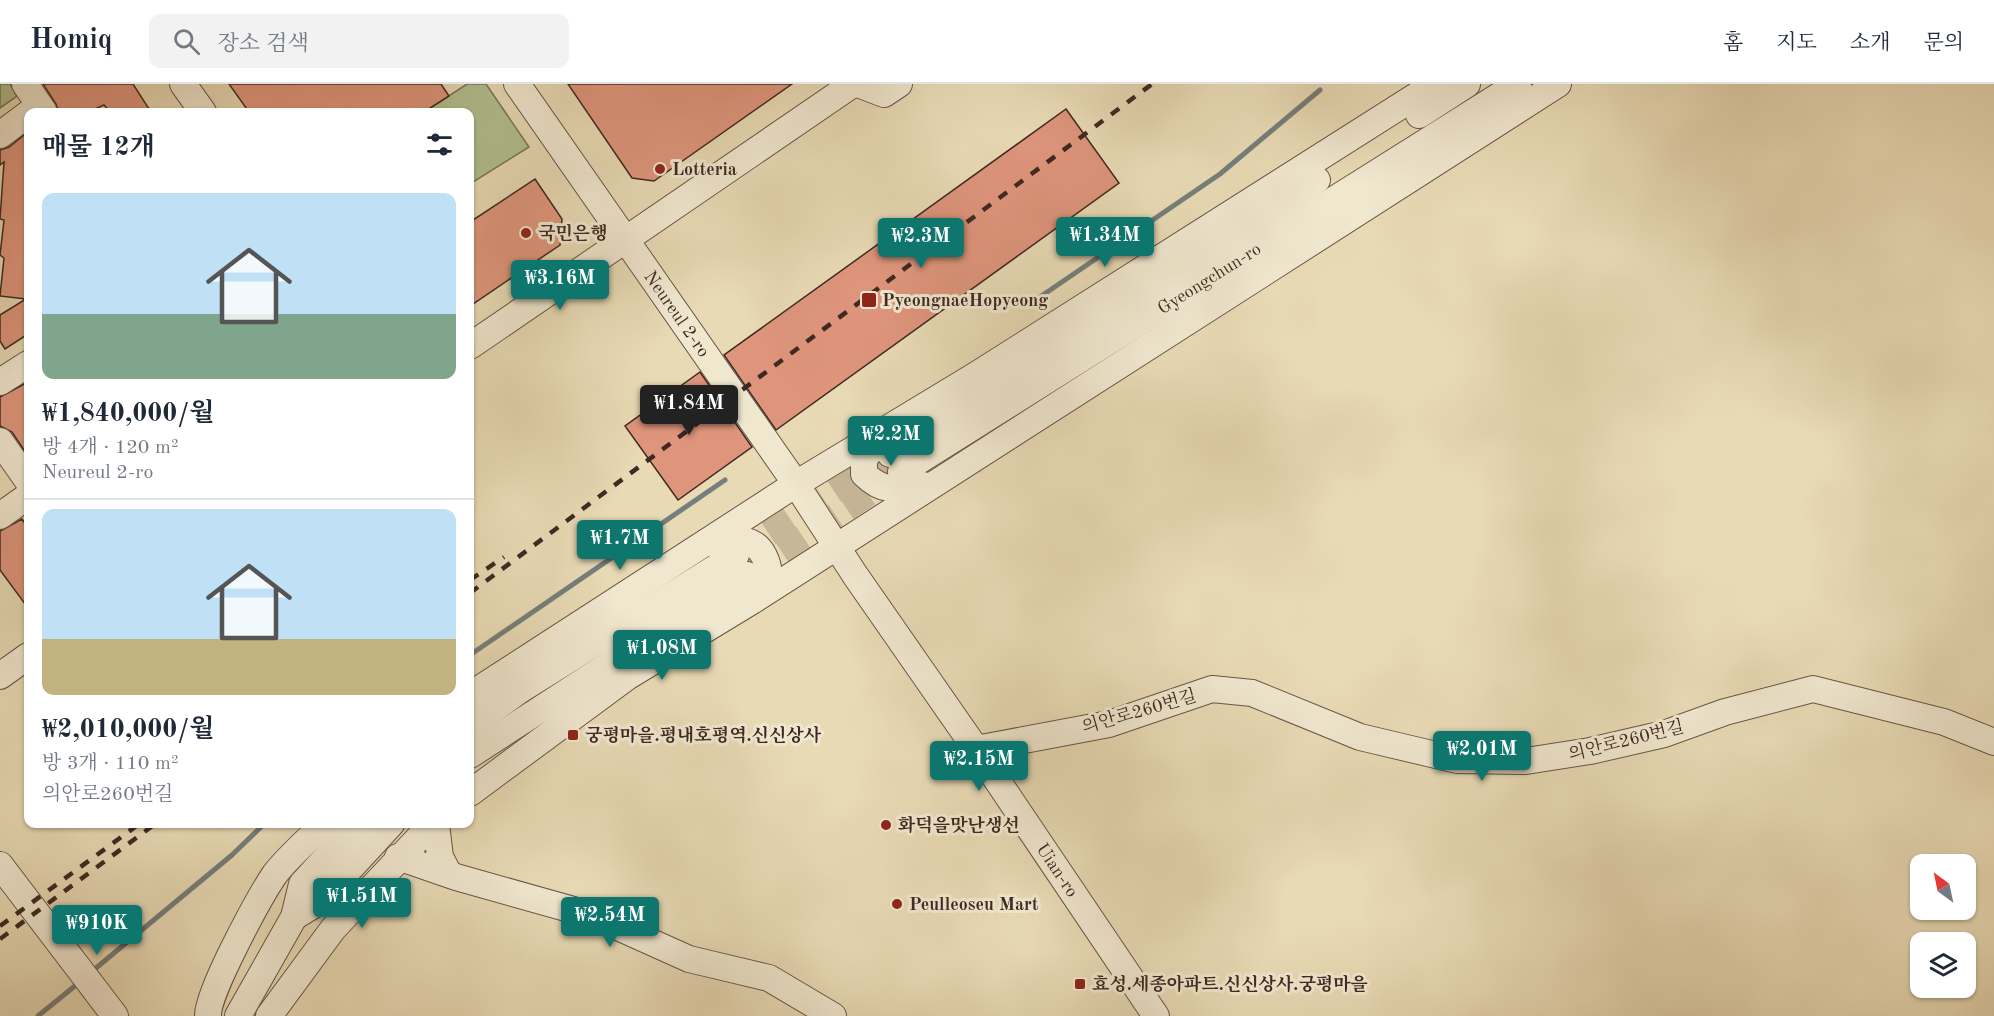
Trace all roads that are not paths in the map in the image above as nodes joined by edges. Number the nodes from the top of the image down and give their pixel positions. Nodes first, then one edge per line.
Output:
1 (26, 84) edge
2 (183, 84) edge
3 (517, 84) edge
4 (853, 84) edge
5 (858, 84) edge
6 (899, 84) edge
7 (1435, 84) edge
8 (1467, 84) edge
9 (1518, 84) edge
10 (1558, 84) edge
11 (35, 108) edge
12 (198, 108) edge
13 (24, 119) edge
14 (0, 135) edge
15 (626, 241) junction
16 (474, 343) edge
17 (24, 366) edge
18 (0, 382) edge
19 (893, 426) junction
20 (0, 441) edge
21 (24, 476) edge
22 (932, 483) junction
23 (796, 484) junction
24 (24, 499) edge
25 (0, 516) edge
26 (836, 545) junction
27 (692, 551) junction
28 (752, 601) junction
29 (24, 659) edge
30 (0, 676) edge
31 (474, 692) edge
32 (474, 723) edge
33 (1994, 742) edge
34 (976, 749) junction
35 (474, 752) edge
36 (474, 790) edge
37 (320, 828) edge
38 (353, 828) edge
39 (387, 828) edge
40 (430, 828) edge
41 (435, 828) edge
42 (398, 857) junction
43 (0, 865) edge
44 (449, 874) junction
45 (294, 916) junction
46 (110, 1010) edge
47 (202, 1013) edge
48 (238, 1016) edge
49 (269, 1016) edge
50 (832, 1016) edge
51 (1156, 1016) edge

1 - 11 street
2 - 12 street
3 - 15 street, Neureul 2-ro
4 - 15 street
5 - 6 street
7 - 19 street
8 - 9 street, Gyeongchun-ro
10 - 22 street
13 - 14 street
15 - 16 street
15 - 23 street, Neureul 2-ro
17 - 18 street
19 - 22 street
19 - 23 street
20 - 21 street
22 - 26 street
23 - 26 street, Neureul 2-ro
23 - 27 street
24 - 25 street
26 - 28 street
26 - 34 street, Uian-ro
27 - 28 street
27 - 31 street
28 - 36 street
29 - 30 street
32 - 35 street
33 - 34 street, 의안로260번길
34 - 51 street, Uian-ro
37 - 47 street
38 - 45 street
39 - 45 street
40 - 42 street
41 - 44 street
42 - 44 street
42 - 49 street
43 - 46 street
44 - 50 street
45 - 48 street

